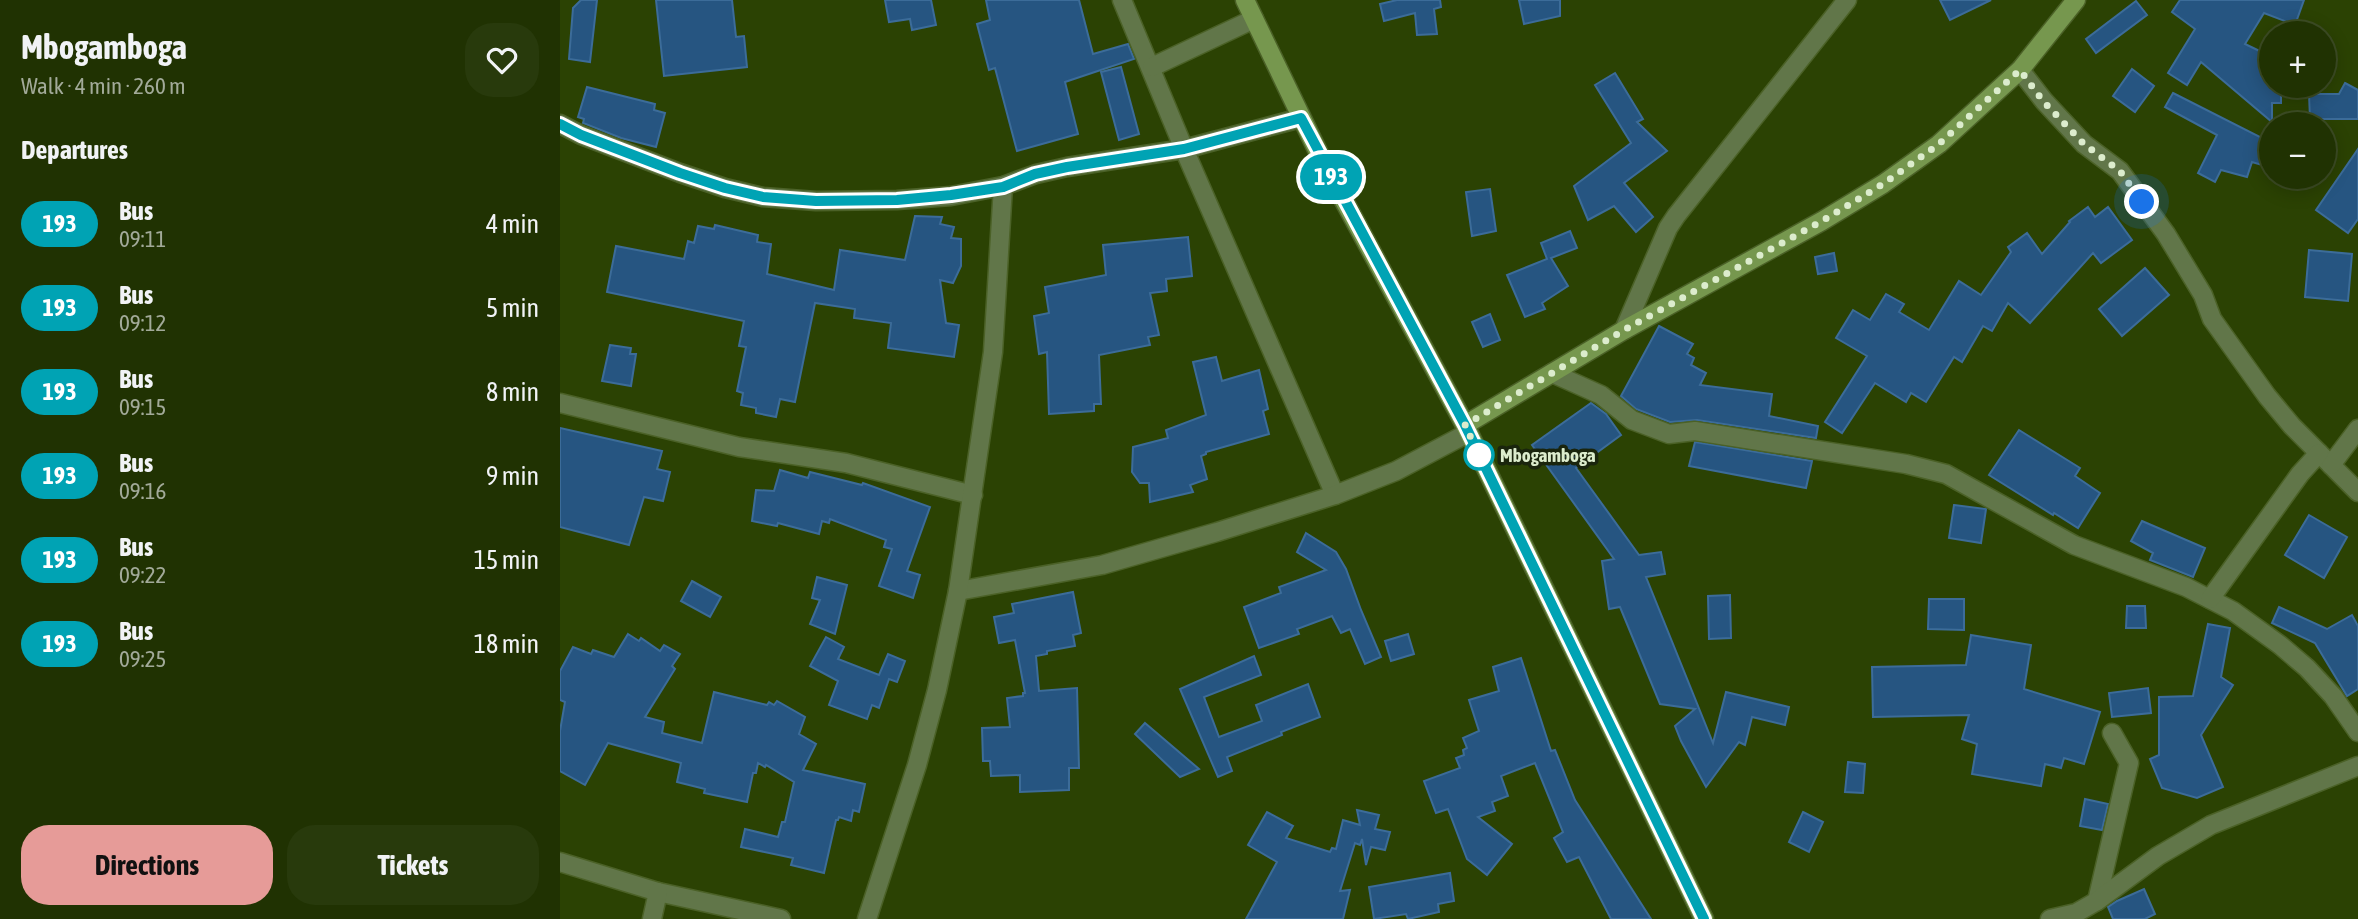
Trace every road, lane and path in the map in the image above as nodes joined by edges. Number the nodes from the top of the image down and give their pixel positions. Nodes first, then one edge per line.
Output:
1 (1122, 0) edge
2 (1245, 0) edge
3 (1847, 0) edge
4 (2077, 0) edge
5 (1254, 19) junction
6 (1152, 67) junction
7 (2020, 70) junction
8 (1301, 118) junction
9 (560, 124) edge
10 (1184, 149) junction
11 (1003, 187) junction
12 (1624, 330) junction
13 (1552, 373) junction
14 (560, 403) edge
15 (1467, 429) junction
16 (2358, 429) edge
17 (2325, 459) junction
18 (2358, 492) edge
19 (973, 495) junction
20 (1335, 495) junction
21 (958, 591) junction
22 (2210, 599) junction
23 (2358, 732) edge
24 (2112, 733) dead end
25 (2358, 766) edge
26 (560, 862) edge
27 (658, 892) junction
28 (2098, 901) junction
29 (2079, 916) edge
30 (652, 919) edge
31 (781, 919) edge
32 (867, 919) edge
33 (1704, 919) edge
34 (2050, 919) edge

1 - 6 street
2 - 5 main road
3 - 12 street
4 - 7 main road
5 - 6 street
5 - 8 main road
6 - 10 street
7 - 12 main road
7 - 17 street
8 - 10 street
8 - 15 main road
9 - 11 street
10 - 11 street
10 - 20 street
11 - 19 street
12 - 13 main road
13 - 15 main road
13 - 22 street
14 - 19 street
15 - 20 street
15 - 33 main road
16 - 17 street
17 - 18 street
17 - 22 street
19 - 21 street
20 - 21 street
21 - 32 street
22 - 23 street
24 - 28 street
25 - 28 street
26 - 27 street
27 - 30 street
27 - 31 street
28 - 29 street
29 - 34 street

